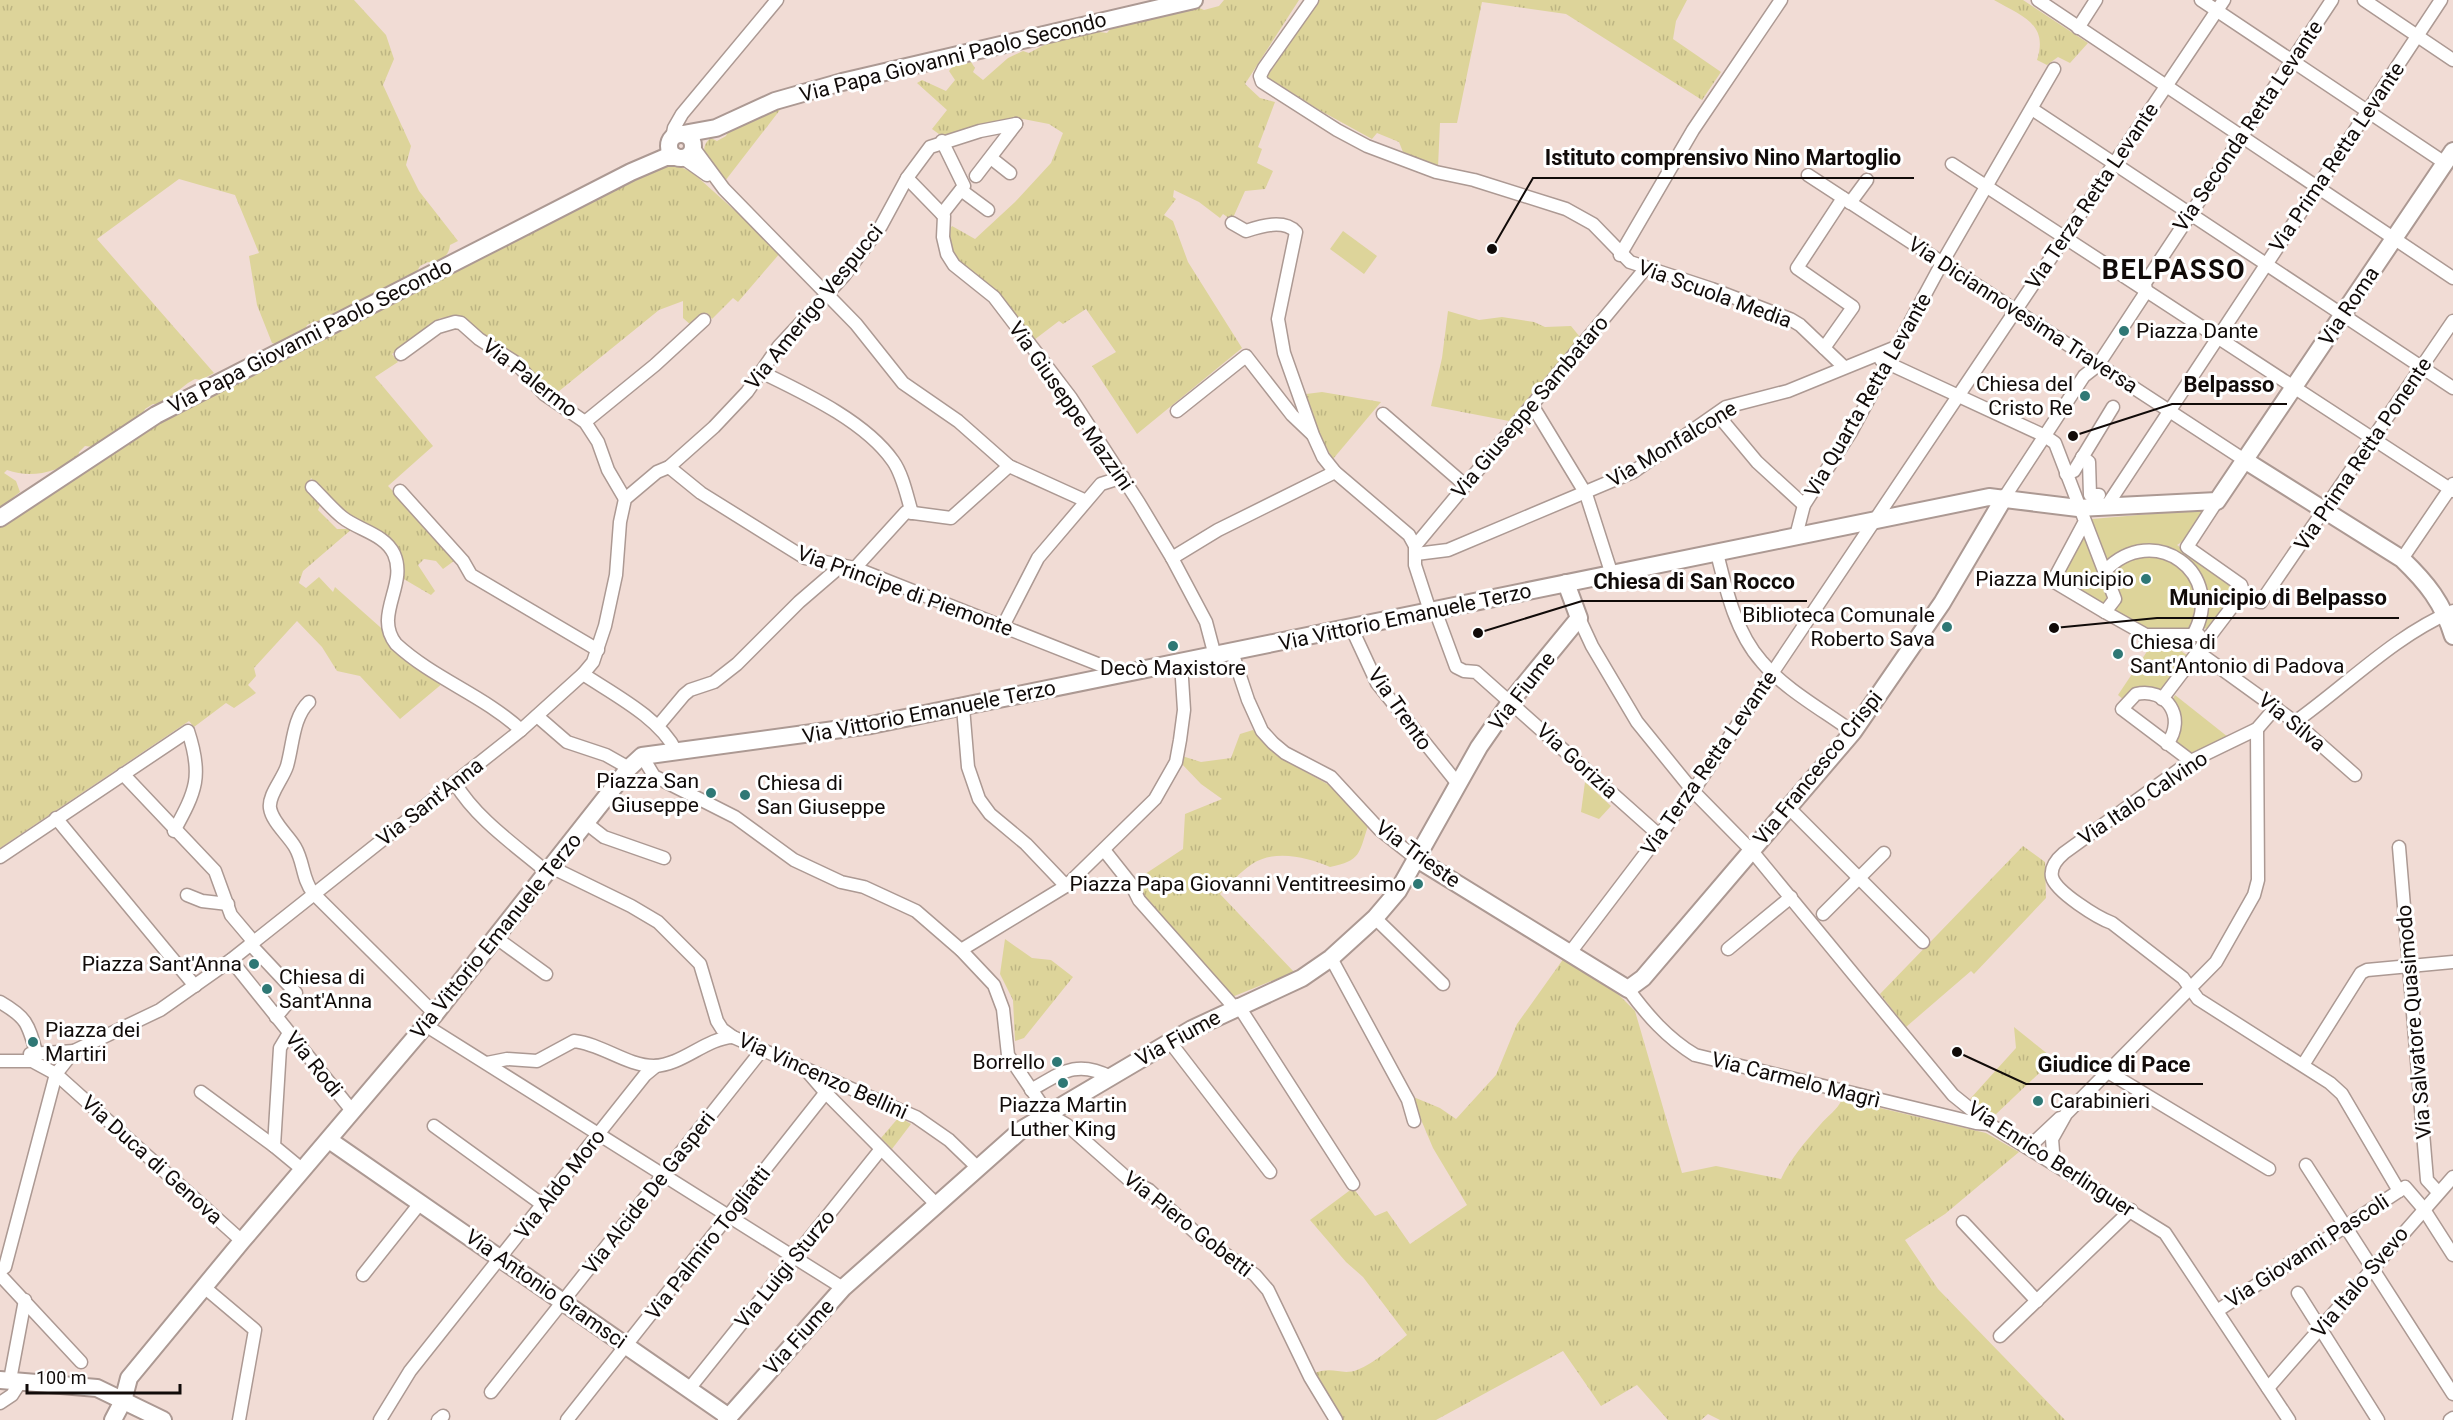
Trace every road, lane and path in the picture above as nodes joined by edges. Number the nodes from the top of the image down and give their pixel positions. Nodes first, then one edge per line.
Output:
1 (777, 0) edge
2 (1194, 0) edge
3 (1305, 0) edge
4 (1312, 0) edge
5 (1781, 0) edge
6 (2038, 0) edge
7 (2096, 0) edge
8 (2201, 0) edge
9 (2332, 0) edge
10 (2364, 0) edge
11 (2441, 0) edge
12 (2221, 5) edge
13 (1298, 18) junction
14 (2078, 28) junction
15 (2417, 36) junction
16 (2453, 60) edge
17 (2292, 61) junction
18 (2054, 69) dead end
19 (2165, 87) junction
20 (2032, 109) junction
21 (2367, 111) junction
22 (2241, 136) junction
23 (942, 141) junction
24 (682, 143) junction
25 (2449, 157) edge
26 (991, 158) junction
27 (2114, 162) junction
28 (1952, 164) dead end
29 (1010, 173) dead end
30 (1808, 175) dead end
31 (976, 176) dead end
32 (907, 178) junction
33 (1867, 180) dead end
34 (2317, 186) junction
35 (1987, 187) junction
36 (961, 190) junction
37 (1847, 201) junction
38 (988, 210) dead end
39 (2191, 213) junction
40 (942, 214) junction
41 (1232, 223) dead end
42 (2064, 238) junction
43 (2395, 238) junction
44 (1620, 255) junction
45 (2267, 262) junction
46 (1942, 263) junction
47 (1645, 269) junction
48 (2453, 278) edge
49 (2142, 287) junction
50 (827, 292) junction
51 (2015, 310) junction
52 (2343, 314) junction
53 (704, 320) dead end
54 (2453, 321) edge
55 (2217, 337) junction
56 (1896, 347) junction
57 (1824, 348) junction
58 (401, 354) dead end
59 (1872, 356) junction
60 (1888, 363) junction
61 (2098, 365) junction
62 (1844, 367) junction
63 (2422, 367) junction
64 (761, 372) junction
65 (2294, 387) junction
66 (2453, 388) edge
67 (1958, 395) junction
68 (1532, 405) junction
69 (2113, 407) dead end
70 (2168, 410) junction
71 (1177, 411) dead end
72 (1383, 414) dead end
73 (1717, 414) junction
74 (585, 422) junction
75 (1312, 435) junction
76 (2045, 436) junction
77 (2374, 439) junction
78 (2082, 457) junction
79 (2246, 461) junction
80 (1009, 466) junction
81 (669, 467) junction
82 (1335, 472) junction
83 (2066, 474) junction
84 (1123, 477) junction
85 (1465, 485) junction
86 (312, 487) dead end
87 (2452, 488) edge
88 (400, 491) dead end
89 (1586, 494) junction
90 (2004, 498) junction
91 (625, 499) junction
92 (2106, 499) junction
93 (1084, 500) junction
94 (2217, 501) junction
95 (1804, 505) junction
96 (2325, 512) junction
97 (912, 513) junction
98 (2081, 515) junction
99 (0, 518) edge
100 (1871, 523) junction
101 (1796, 536) junction
102 (2187, 547) junction
103 (1415, 550) junction
104 (1717, 553) junction
105 (1172, 558) junction
106 (2179, 559) junction
107 (2402, 559) junction
108 (842, 565) junction
109 (855, 568) junction
110 (2105, 572) junction
111 (1612, 575) junction
112 (1566, 583) junction
113 (2245, 597) junction
114 (1432, 610) junction
115 (2105, 612) junction
116 (2450, 613) edge
117 (1579, 618) junction
118 (1003, 626) junction
119 (1351, 627) junction
120 (2193, 635) junction
121 (2212, 635) junction
122 (2453, 636) edge
123 (598, 650) junction
124 (1232, 652) junction
125 (2198, 652) junction
126 (1215, 656) junction
127 (1181, 663) junction
128 (583, 674) junction
129 (1123, 674) junction
130 (1773, 674) junction
131 (2163, 699) junction
132 (1511, 701) junction
133 (309, 702) dead end
134 (963, 707) junction
135 (2276, 707) junction
136 (537, 716) junction
137 (2295, 722) junction
138 (658, 726) junction
139 (2257, 729) junction
140 (521, 730) junction
141 (1853, 732) junction
142 (2167, 744) junction
143 (676, 751) junction
144 (642, 756) junction
145 (2191, 761) junction
146 (629, 768) junction
147 (123, 774) junction
148 (2355, 775) dead end
149 (454, 783) junction
150 (1458, 784) junction
151 (1693, 791) junction
152 (1789, 808) junction
153 (56, 818) junction
154 (586, 823) junction
155 (174, 831) junction
156 (1659, 835) junction
157 (2399, 847) dead end
158 (1104, 850) junction
159 (1752, 851) junction
160 (1884, 853) dead end
161 (0, 857) edge
162 (664, 858) dead end
163 (1417, 859) junction
164 (551, 867) junction
165 (1859, 878) junction
166 (1066, 886) junction
167 (313, 893) junction
168 (186, 895) dead end
169 (1791, 897) junction
170 (227, 901) junction
171 (1823, 914) dead end
172 (1375, 918) junction
173 (495, 937) junction
174 (1923, 942) dead end
175 (252, 943) junction
176 (1728, 949) dead end
177 (961, 950) junction
178 (1569, 954) junction
179 (1331, 958) junction
180 (231, 960) junction
181 (2453, 962) edge
182 (2409, 967) junction
183 (546, 974) dead end
184 (1443, 984) dead end
185 (195, 986) junction
186 (1628, 989) junction
187 (2190, 989) junction
188 (0, 1002) edge
189 (1236, 1006) junction
190 (276, 1017) junction
191 (430, 1019) junction
192 (290, 1033) junction
193 (733, 1037) junction
194 (1170, 1042) junction
195 (762, 1050) junction
196 (74, 1051) junction
197 (36, 1052) junction
198 (5, 1061) edge
199 (487, 1063) junction
200 (2303, 1065) junction
201 (656, 1066) junction
202 (805, 1068) junction
203 (2108, 1072) junction
204 (1111, 1077) junction
205 (58, 1078) junction
206 (834, 1082) junction
207 (1031, 1090) junction
208 (201, 1092) dead end
209 (826, 1094) junction
210 (353, 1112) junction
211 (1048, 1114) junction
212 (2066, 1114) junction
213 (1414, 1121) dead end
214 (1989, 1124) junction
215 (434, 1126) dead end
216 (599, 1135) junction
217 (331, 1138) junction
218 (274, 1146) junction
219 (2028, 1148) junction
220 (881, 1149) junction
221 (2054, 1164) junction
222 (2306, 1165) dead end
223 (977, 1167) junction
224 (2269, 1169) dead end
225 (303, 1170) junction
226 (1270, 1172) dead end
227 (663, 1175) junction
228 (2453, 1177) edge
229 (1353, 1184) dead end
230 (2399, 1191) junction
231 (2438, 1192) junction
232 (422, 1202) junction
233 (936, 1204) junction
234 (543, 1205) junction
235 (2423, 1208) junction
236 (2131, 1210) junction
237 (729, 1216) junction
238 (1963, 1222) dead end
239 (2346, 1226) junction
240 (242, 1240) junction
241 (2453, 1255) edge
242 (794, 1257) junction
243 (501, 1258) junction
244 (2372, 1268) junction
245 (0, 1270) edge
246 (0, 1275) edge
247 (363, 1275) dead end
248 (204, 1287) junction
249 (843, 1288) junction
250 (2298, 1293) dead end
251 (24, 1300) junction
252 (563, 1301) junction
253 (2037, 1301) junction
254 (2217, 1311) junction
255 (2321, 1329) junction
256 (2000, 1336) dead end
257 (627, 1345) junction
258 (81, 1362) dead end
259 (129, 1378) junction
260 (11, 1380) edge
261 (97, 1388) junction
262 (2268, 1388) junction
263 (689, 1389) junction
264 (491, 1392) dead end
265 (2453, 1394) edge
266 (0, 1403) edge
267 (127, 1403) junction
268 (727, 1418) edge
269 (113, 1419) edge
270 (164, 1420) edge
271 (239, 1420) edge
272 (380, 1420) edge
273 (567, 1420) edge
274 (1336, 1420) edge
275 (2289, 1420) edge
276 (2378, 1420) edge

1 - 24 street
2 - 24 street, Via Papa Giovanni Paolo Secondo
3 - 13 street
4 - 13 street
5 - 44 street
6 - 14 street
7 - 14 street
8 - 12 street
9 - 17 street, Via Seconda Retta Levante
10 - 15 street
11 - 15 street, Via Prima Retta Levante
12 - 17 street
12 - 19 street, Via Terza Retta Levante
13 - 44 street, Via Scuola Media
14 - 19 street
15 - 16 street
15 - 21 street, Via Prima Retta Levante
17 - 21 street
17 - 22 street, Via Seconda Retta Levante
18 - 20 street, Via Quarta Retta Levante
19 - 22 street
19 - 27 street, Via Terza Retta Levante
20 - 27 street
20 - 35 street, Via Quarta Retta Levante
21 - 25 street
21 - 34 street, Via Prima Retta Levante
22 - 34 street
22 - 39 street, Via Seconda Retta Levante
23 - 26 street, Via Amerigo Vespucci
23 - 32 street, Via Amerigo Vespucci
23 - 36 street
24 - 50 street
24 - 99 street, Via Papa Giovanni Paolo Secondo
25 - 43 street, Via Roma
26 - 29 street
26 - 31 street
27 - 39 street
27 - 42 street, Via Terza Retta Levante
28 - 35 street
30 - 37 street, Via Diciannovesima Traversa
32 - 40 street
32 - 50 street, Via Amerigo Vespucci
33 - 37 street
34 - 43 street
34 - 45 street, Via Prima Retta Levante
35 - 42 street
35 - 46 street, Via Quarta Retta Levante
36 - 38 street
36 - 40 street
37 - 46 street, Via Diciannovesima Traversa
37 - 57 street
39 - 45 street
39 - 49 street, Via Seconda Retta Levante
40 - 84 street, Via Giuseppe Mazzini
41 - 75 street
42 - 49 street
42 - 51 street, Via Terza Retta Levante
43 - 48 street
43 - 52 street, Via Roma
44 - 47 street, Via Scuola Media
45 - 52 street
45 - 55 street, Via Prima Retta Levante
46 - 51 street, Via Diciannovesima Traversa
46 - 56 street, Via Quarta Retta Levante
47 - 57 street, Via Scuola Media
47 - 68 street, Via Giuseppe Sambataro
49 - 55 street
49 - 61 street, Via Seconda Retta Levante
50 - 64 street, Via Amerigo Vespucci
50 - 80 street
51 - 61 street, Via Diciannovesima Traversa
51 - 67 street, Via Terza Retta Levante
52 - 63 street
52 - 65 street, Via Roma
53 - 74 street
54 - 63 street, Via Prima Retta Ponente
55 - 65 street
55 - 70 street, Via Prima Retta Levante
56 - 59 street, Via Monfalcone
56 - 60 street, Via Quarta Retta Levante
57 - 62 street, Via Scuola Media
58 - 74 street, Via Palermo
59 - 60 street
59 - 62 street, Via Monfalcone
60 - 67 street
60 - 95 street, Via Quarta Retta Levante
61 - 70 street, Via Diciannovesima Traversa
61 - 76 street
62 - 73 street, Via Monfalcone
63 - 66 street
63 - 77 street, Via Prima Retta Ponente
64 - 81 street, Via Amerigo Vespucci
64 - 97 street
65 - 77 street
65 - 79 street, Via Roma
67 - 76 street
67 - 100 street, Via Terza Retta Levante
68 - 85 street, Via Giuseppe Sambataro
68 - 89 street
69 - 78 street
70 - 79 street, Via Diciannovesima Traversa
70 - 92 street, Via Prima Retta Levante
71 - 75 street
72 - 85 street
73 - 89 street, Via Monfalcone
73 - 95 street
74 - 91 street, Via Palermo
75 - 82 street
76 - 83 street
76 - 90 street
77 - 87 street
77 - 96 street, Via Prima Retta Ponente
78 - 83 street
78 - 92 street
79 - 94 street, Via Roma
79 - 96 street, Via Diciannovesima Traversa
80 - 93 street
80 - 97 street
81 - 91 street
81 - 108 street, Via Principe di Piemonte
82 - 103 street
82 - 105 street
83 - 98 street
84 - 93 street
84 - 105 street, Via Giuseppe Mazzini
85 - 103 street, Via Giuseppe Sambataro
86 - 140 street
87 - 107 street
88 - 123 street
89 - 103 street, Via Monfalcone
89 - 111 street
90 - 98 street, Via Vittorio Emanuele Terzo
90 - 100 street, Via Vittorio Emanuele Terzo
90 - 141 street, Via Francesco Crispi
91 - 123 street, Via Sant'Anna
92 - 94 street, Via Vittorio Emanuele Terzo
92 - 98 street, Via Vittorio Emanuele Terzo
93 - 118 street
94 - 102 street
95 - 101 street, Via Quarta Retta Levante
96 - 107 street, Via Diciannovesima Traversa
96 - 113 street, Via Prima Retta Ponente
97 - 109 street
98 - 110 street
98 - 115 street
100 - 101 street, Via Vittorio Emanuele Terzo
100 - 130 street, Via Terza Retta Levante
101 - 104 street, Via Vittorio Emanuele Terzo
102 - 106 street
102 - 113 street
103 - 114 street, Via Gorizia
104 - 111 street, Via Vittorio Emanuele Terzo
104 - 130 street
105 - 126 street, Via Giuseppe Mazzini
106 - 110 street
106 - 120 street
107 - 116 street, Via Diciannovesima Traversa
108 - 109 street, Via Principe di Piemonte
108 - 138 street
109 - 118 street, Via Principe di Piemonte
110 - 115 street
111 - 112 street, Via Vittorio Emanuele Terzo
112 - 114 street, Via Vittorio Emanuele Terzo
112 - 117 street
113 - 121 street
114 - 119 street, Via Vittorio Emanuele Terzo
114 - 132 street, Via Gorizia
115 - 120 street
116 - 122 street, Via Diciannovesima Traversa
116 - 137 street
117 - 132 street, Via Fiume
117 - 151 street, Via Enrico Berlinguer
118 - 129 street, Via Principe di Piemonte
119 - 124 street, Via Vittorio Emanuele Terzo
119 - 150 street, Via Trento
120 - 121 street
121 - 125 street
123 - 128 street, Via Sant'Anna
124 - 126 street, Via Vittorio Emanuele Terzo
124 - 163 street, Via Trieste
125 - 131 street
125 - 135 street, Via Silva
126 - 127 street, Via Vittorio Emanuele Terzo
127 - 129 street, Via Vittorio Emanuele Terzo
127 - 158 street
128 - 136 street, Via Sant'Anna
128 - 138 street
129 - 134 street, Via Vittorio Emanuele Terzo
130 - 141 street
130 - 151 street, Via Terza Retta Levante
131 - 142 street
131 - 142 street
132 - 150 street, Via Fiume
132 - 156 street, Via Gorizia
133 - 167 street
134 - 143 street, Via Vittorio Emanuele Terzo
134 - 166 street
135 - 137 street, Via Silva
135 - 139 street, Via Italo Calvino
136 - 140 street, Via Sant'Anna
136 - 146 street
137 - 148 street, Via Silva
138 - 143 street
139 - 145 street, Via Italo Calvino
139 - 187 street
140 - 149 street, Via Sant'Anna
141 - 152 street, Via Francesco Crispi
142 - 145 street
143 - 144 street, Via Vittorio Emanuele Terzo
144 - 146 street, Via Vittorio Emanuele Terzo
144 - 177 street
145 - 187 street, Via Italo Calvino
146 - 154 street, Via Vittorio Emanuele Terzo
147 - 153 street
147 - 155 street
147 - 155 street
149 - 164 street, Via Vincenzo Bellini
149 - 167 street, Via Sant'Anna
150 - 163 street, Via Fiume
151 - 156 street, Via Terza Retta Levante
151 - 159 street, Via Enrico Berlinguer
152 - 159 street, Via Francesco Crispi
152 - 165 street
153 - 161 street
153 - 185 street
154 - 162 street
154 - 164 street, Via Vittorio Emanuele Terzo
155 - 170 street
156 - 178 street, Via Terza Retta Levante
157 - 182 street, Via Salvatore Quasimodo
158 - 166 street
158 - 189 street
159 - 169 street, Via Enrico Berlinguer
159 - 186 street, Via Francesco Crispi
160 - 165 street
163 - 172 street, Via Fiume
163 - 178 street, Via Trieste
164 - 173 street, Via Vittorio Emanuele Terzo
164 - 193 street, Via Vincenzo Bellini
165 - 171 street
165 - 174 street
166 - 177 street
167 - 175 street, Via Sant'Anna
167 - 191 street
168 - 170 street
169 - 176 street
169 - 214 street, Via Enrico Berlinguer
170 - 175 street
172 - 179 street, Via Fiume
172 - 184 street
173 - 183 street
173 - 191 street, Via Vittorio Emanuele Terzo
175 - 180 street, Via Sant'Anna
175 - 190 street
177 - 207 street
178 - 186 street, Via Trieste
179 - 189 street, Via Fiume
179 - 213 street
180 - 185 street, Via Sant'Anna
180 - 190 street, Via Rodi
181 - 182 street
182 - 200 street
182 - 231 street, Via Salvatore Quasimodo
185 - 196 street, Via Sant'Anna
186 - 214 street, Via Carmelo Magrì
187 - 200 street
187 - 203 street
188 - 197 street
189 - 194 street, Via Fiume
189 - 229 street
190 - 192 street, Via Rodi
191 - 199 street
191 - 210 street, Via Vittorio Emanuele Terzo
192 - 210 street, Via Rodi
192 - 218 street
193 - 195 street, Via Vincenzo Bellini
193 - 201 street
194 - 204 street, Via Fiume
194 - 226 street
195 - 202 street, Via Vincenzo Bellini
195 - 227 street, Via Alcide De Gasperi
196 - 197 street
196 - 205 street
197 - 198 street
198 - 205 street, Via Duca di Genova
199 - 201 street
199 - 216 street
200 - 230 street
201 - 216 street, Via Aldo Moro
202 - 206 street, Via Vincenzo Bellini
202 - 209 street
203 - 212 street
203 - 224 street
204 - 207 street
204 - 211 street, Via Fiume
205 - 240 street, Via Duca di Genova
205 - 245 street
206 - 209 street, Via Palmiro Togliatti
206 - 223 street, Via Vincenzo Bellini
207 - 211 street
208 - 218 street
209 - 220 street
209 - 237 street, Via Palmiro Togliatti
210 - 217 street, Via Vittorio Emanuele Terzo
211 - 223 street, Via Fiume
211 - 274 street, Via Piero Gobetti
212 - 219 street
212 - 221 street
214 - 219 street, Via Enrico Berlinguer
215 - 234 street
216 - 227 street
216 - 234 street, Via Aldo Moro
217 - 225 street, Via Vittorio Emanuele Terzo
217 - 232 street, Via Antonio Gramsci
218 - 225 street
219 - 221 street, Via Enrico Berlinguer
220 - 233 street
220 - 242 street, Via Luigi Sturzo
221 - 236 street, Via Enrico Berlinguer
222 - 239 street
223 - 233 street, Via Fiume
225 - 240 street, Via Vittorio Emanuele Terzo
227 - 237 street
227 - 252 street, Via Alcide De Gasperi
228 - 231 street, Via Italo Svevo
230 - 235 street, Via Giovanni Pascoli
230 - 239 street, Via Giovanni Pascoli
231 - 235 street, Via Italo Svevo
232 - 243 street, Via Antonio Gramsci
232 - 247 street
233 - 249 street, Via Fiume
234 - 243 street, Via Aldo Moro
235 - 241 street
235 - 244 street, Via Italo Svevo
236 - 253 street
236 - 254 street, Via Enrico Berlinguer
237 - 242 street
237 - 257 street, Via Palmiro Togliatti
238 - 253 street
239 - 244 street
239 - 254 street, Via Giovanni Pascoli
240 - 248 street, Via Vittorio Emanuele Terzo
242 - 249 street
242 - 263 street, Via Luigi Sturzo
243 - 252 street, Via Antonio Gramsci
243 - 272 street, Via Aldo Moro
244 - 255 street, Via Italo Svevo
244 - 265 street
246 - 251 street
248 - 259 street, Via Vittorio Emanuele Terzo
248 - 271 street
249 - 268 street, Via Fiume
250 - 255 street
251 - 258 street
251 - 260 street
252 - 257 street, Via Antonio Gramsci
252 - 264 street, Via Alcide De Gasperi
253 - 256 street
254 - 262 street, Via Enrico Berlinguer
255 - 262 street, Via Italo Svevo
255 - 276 street
257 - 263 street, Via Antonio Gramsci
257 - 273 street, Via Palmiro Togliatti
259 - 261 street
259 - 267 street
260 - 261 street
260 - 266 street
261 - 267 street
262 - 275 street, Via Enrico Berlinguer
263 - 268 street, Via Antonio Gramsci
267 - 269 street
267 - 270 street

